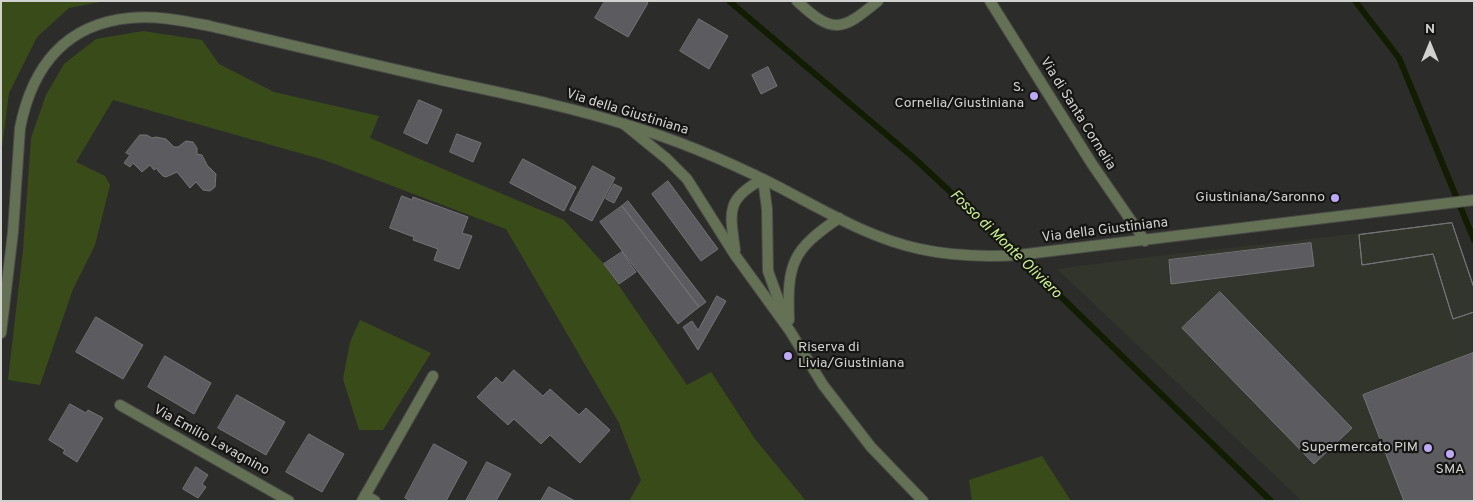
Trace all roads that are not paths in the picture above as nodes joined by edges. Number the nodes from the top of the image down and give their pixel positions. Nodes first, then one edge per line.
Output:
1 (797, 1) edge
2 (878, 1) edge
3 (990, 1) edge
4 (624, 124) junction
5 (763, 179) junction
6 (1474, 200) edge
7 (839, 218) junction
8 (1145, 240) junction
9 (735, 255) junction
10 (790, 331) junction
11 (1, 333) edge
12 (433, 376) dead end
13 (120, 406) dead end
14 (363, 498) edge
15 (289, 501) edge
16 (375, 501) edge
17 (923, 501) edge

1 - 2 street
3 - 8 street, Via di Santa Cornelia
4 - 5 street, Via della Giustiniana
4 - 9 street
4 - 11 street, Via della Giustiniana
5 - 7 street, Via della Giustiniana
5 - 9 street
5 - 10 street
6 - 8 street, Via della Giustiniana
7 - 8 street, Via della Giustiniana
7 - 10 street
9 - 10 street
10 - 17 street
12 - 14 street
13 - 15 street, Via Emilio Lavagnino
14 - 16 street

